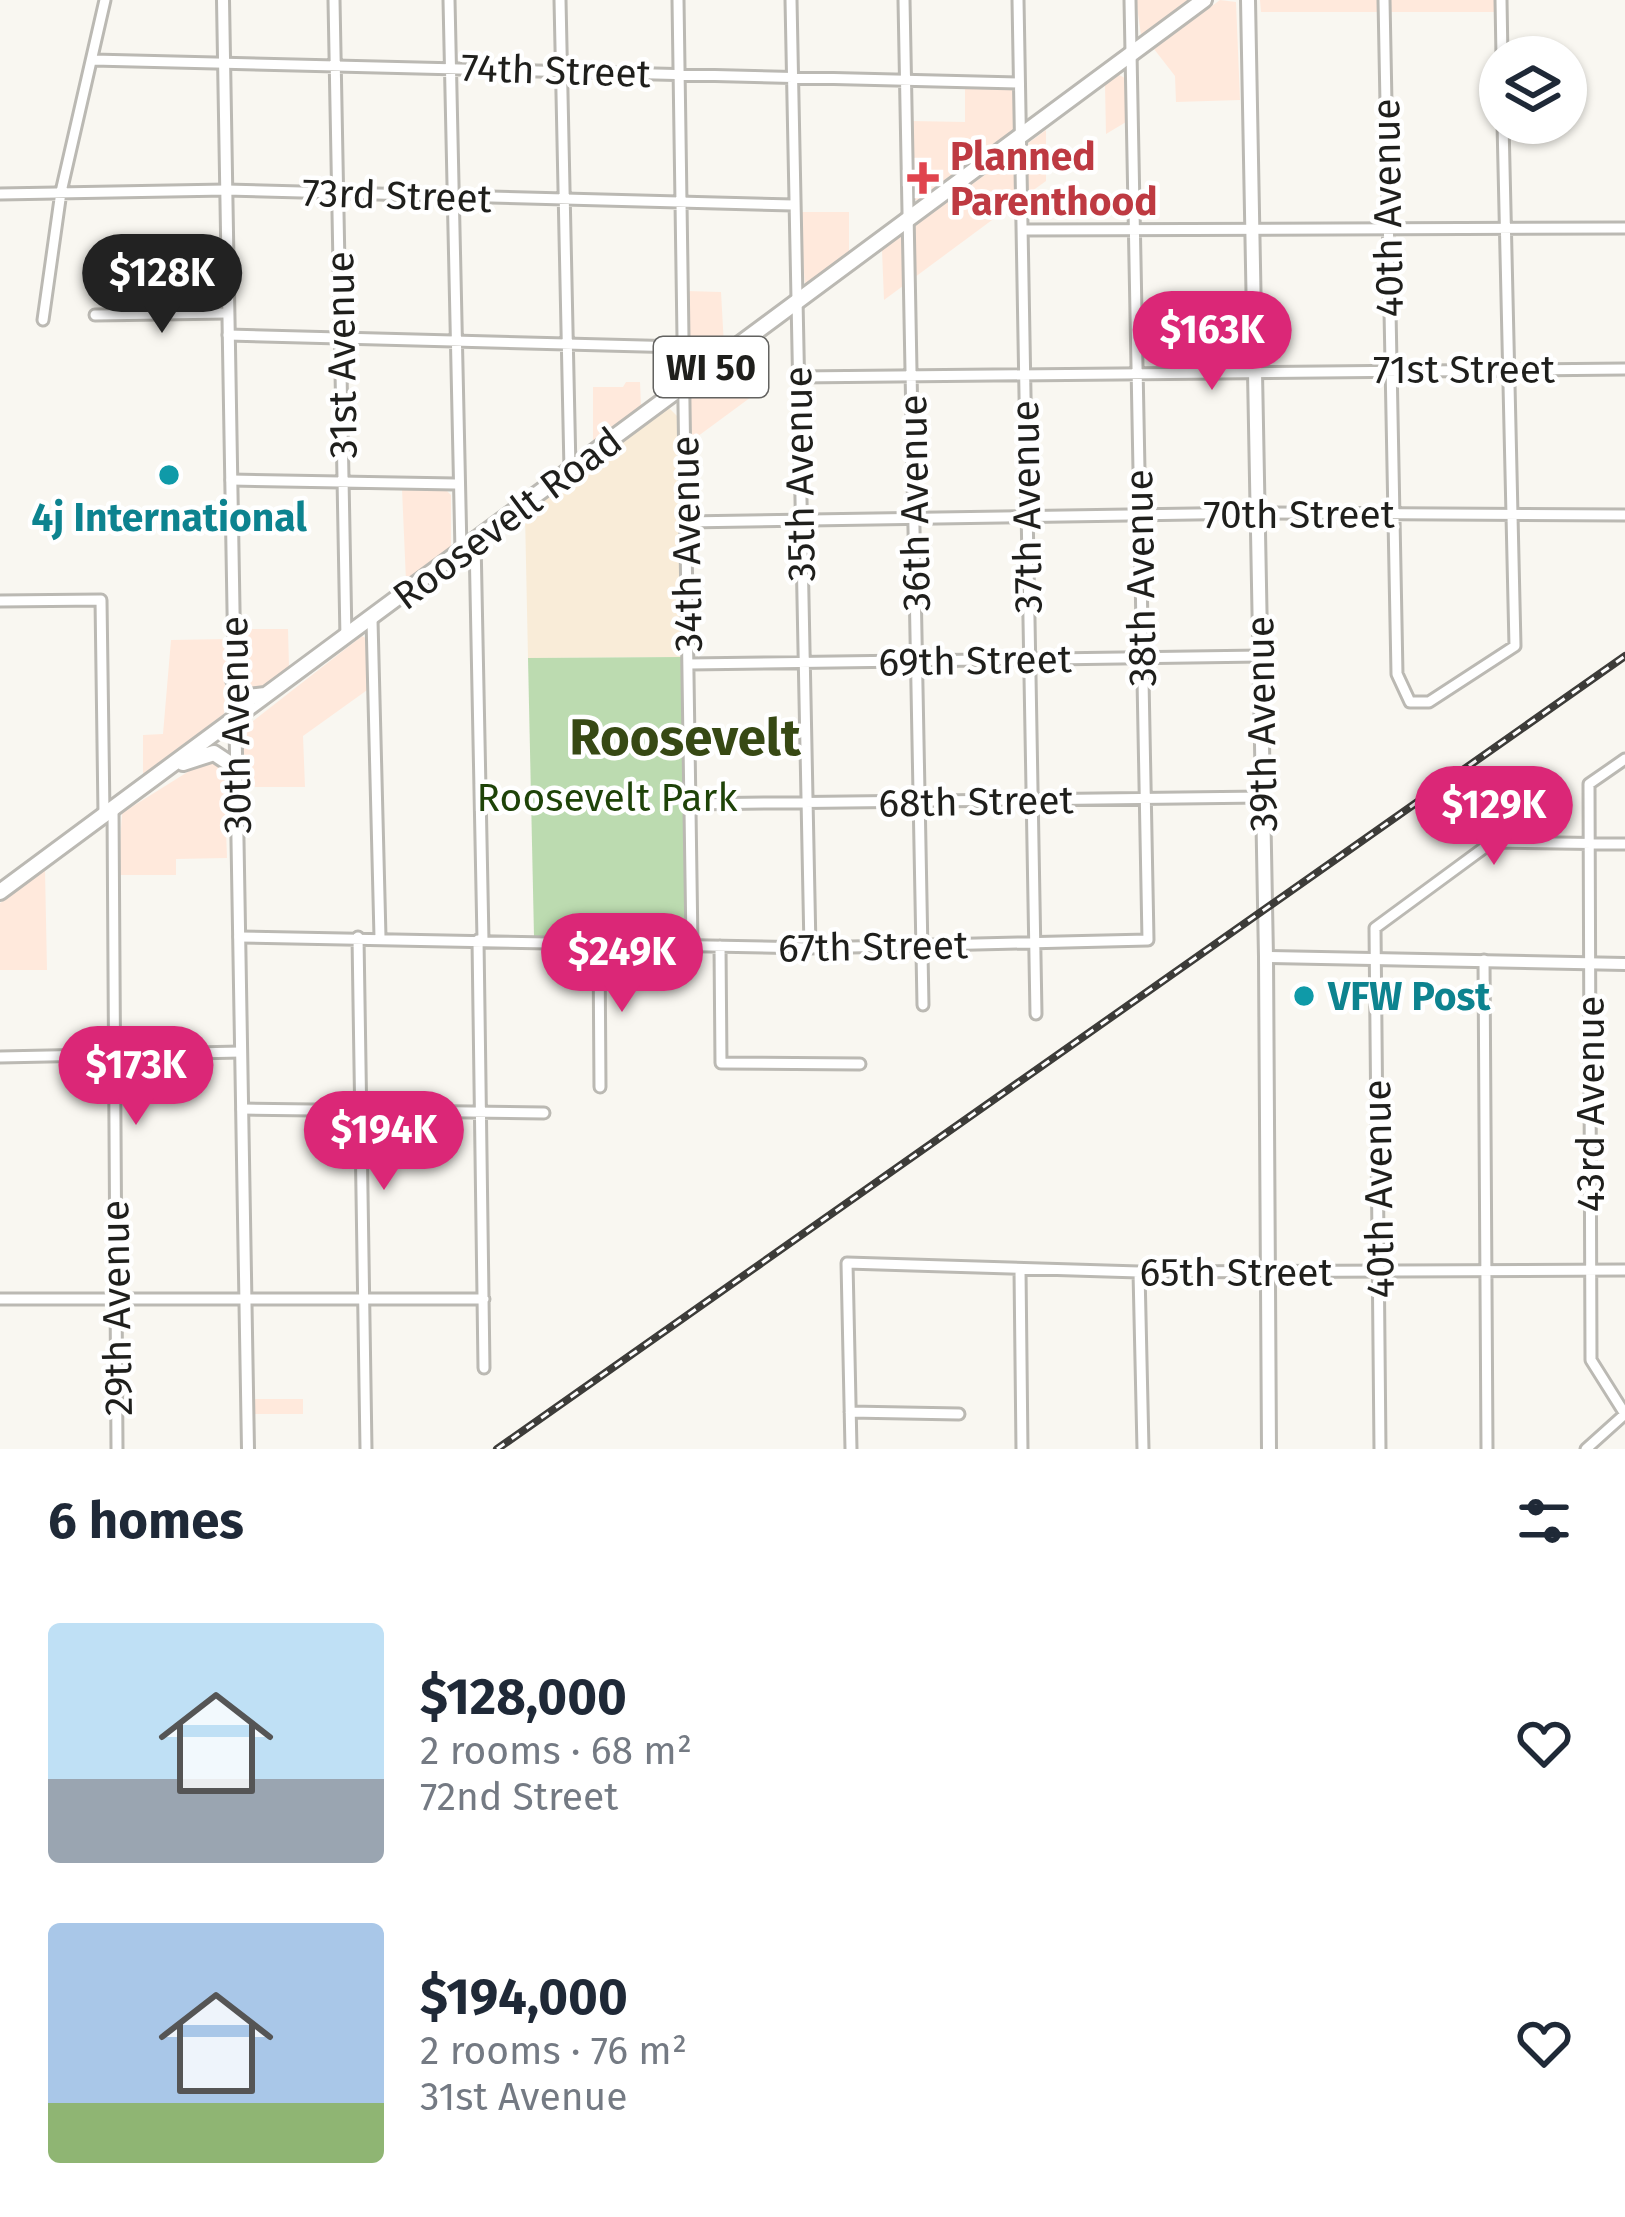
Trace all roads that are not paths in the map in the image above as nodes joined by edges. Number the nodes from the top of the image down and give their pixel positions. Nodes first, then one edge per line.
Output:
1 (105, 0) edge
2 (223, 0) edge
3 (334, 0) edge
4 (448, 0) edge
5 (560, 0) edge
6 (678, 0) edge
7 (790, 0) edge
8 (904, 0) edge
9 (1018, 0) edge
10 (1130, 0) edge
11 (1201, 0) edge
12 (1248, 0) edge
13 (1384, 0) edge
14 (1502, 0) edge
15 (1502, 36) edge
16 (1131, 52) junction
17 (93, 60) junction
18 (224, 62) junction
19 (336, 62) junction
20 (449, 66) junction
21 (562, 69) junction
22 (682, 74) junction
23 (791, 77) junction
24 (905, 80) junction
25 (1018, 83) junction
26 (1020, 135) junction
27 (1503, 144) edge
28 (226, 190) junction
29 (61, 192) junction
30 (337, 193) junction
31 (0, 194) edge
32 (451, 196) junction
33 (564, 200) junction
34 (680, 204) junction
35 (793, 206) junction
36 (908, 218) junction
37 (1505, 228) junction
38 (1625, 228) edge
39 (1254, 229) junction
40 (1388, 229) junction
41 (1024, 230) junction
42 (1135, 230) junction
43 (795, 305) junction
44 (227, 313) junction
45 (95, 315) dead end
46 (44, 320) dead end
47 (228, 334) junction
48 (341, 338) junction
49 (454, 341) junction
50 (568, 344) junction
51 (682, 347) junction
52 (1389, 368) junction
53 (1505, 368) junction
54 (1625, 369) edge
55 (1256, 370) junction
56 (1137, 372) junction
57 (1023, 374) junction
58 (911, 375) junction
59 (798, 377) junction
60 (682, 388) junction
61 (570, 470) junction
62 (231, 481) junction
63 (344, 482) junction
64 (455, 484) junction
65 (1258, 513) junction
66 (1139, 514) junction
67 (1392, 514) junction
68 (1511, 514) junction
69 (1625, 514) edge
70 (1025, 516) junction
71 (913, 518) junction
72 (801, 519) junction
73 (686, 522) junction
74 (475, 540) junction
75 (461, 550) junction
76 (0, 602) edge
77 (372, 620) junction
78 (346, 638) junction
79 (1261, 656) junction
80 (1141, 657) junction
81 (1030, 659) junction
82 (917, 662) junction
83 (802, 663) junction
84 (689, 664) junction
85 (234, 680) junction
86 (270, 694) junction
87 (234, 720) junction
88 (1625, 759) edge
89 (172, 765) junction
90 (235, 767) junction
91 (1262, 797) junction
92 (1145, 799) junction
93 (1031, 800) junction
94 (919, 801) junction
95 (805, 802) junction
96 (689, 804) junction
97 (108, 811) junction
98 (1593, 844) junction
99 (1625, 844) edge
100 (0, 892) edge
101 (238, 937) junction
102 (358, 937) junction
103 (380, 938) junction
104 (481, 940) junction
105 (1148, 940) joint
106 (599, 943) junction
107 (1035, 943) junction
108 (692, 945) junction
109 (719, 946) junction
110 (922, 946) junction
111 (810, 948) junction
112 (1266, 958) junction
113 (1375, 958) junction
114 (1484, 960) junction
115 (1590, 963) junction
116 (1625, 964) edge
117 (923, 1005) dead end
118 (1036, 1014) dead end
119 (241, 1052) junction
120 (114, 1054) junction
121 (0, 1058) edge
122 (860, 1064) dead end
123 (600, 1087) dead end
124 (242, 1109) junction
125 (360, 1110) junction
126 (481, 1113) junction
127 (544, 1113) dead end
128 (1020, 1270) junction
129 (1591, 1270) junction
130 (1625, 1270) edge
131 (1485, 1271) junction
132 (1139, 1272) junction
133 (1268, 1272) junction
134 (1380, 1273) junction
135 (115, 1296) junction
136 (246, 1298) junction
137 (0, 1299) edge
138 (364, 1299) junction
139 (484, 1299) junction
140 (484, 1368) dead end
141 (850, 1412) junction
142 (959, 1414) dead end
143 (1625, 1414) edge
144 (117, 1449) edge
145 (248, 1449) edge
146 (366, 1449) edge
147 (851, 1449) edge
148 (1022, 1449) edge
149 (1142, 1449) edge
150 (1269, 1449) edge
151 (1380, 1449) edge
152 (1487, 1449) edge
153 (1586, 1449) edge

1 - 17 street
2 - 18 street, 30th Avenue
3 - 19 street, 31st Avenue
4 - 20 street
5 - 21 street
6 - 22 street, 34th Avenue
7 - 23 street, 35th Avenue
8 - 24 street, 36th Avenue
9 - 25 street, 37th Avenue
10 - 16 street, 38th Avenue
11 - 16 main road, Roosevelt Road / WI 50
12 - 39 main road, 39th Avenue
13 - 40 street, 40th Avenue
14 - 15 street
16 - 26 main road, Roosevelt Road / WI 50
16 - 42 street, 38th Avenue
17 - 18 street, 74th Street
17 - 29 street
18 - 19 street, 74th Street
18 - 28 street, 30th Avenue
19 - 20 street, 74th Street
19 - 30 street, 31st Avenue
20 - 21 street, 74th Street
20 - 32 street
21 - 22 street, 74th Street
21 - 33 street
22 - 23 street, 74th Street
22 - 34 street, 34th Avenue
23 - 24 street, 74th Street
23 - 35 street, 35th Avenue
24 - 25 street, 74th Street
24 - 36 street, 36th Avenue
25 - 26 street, 37th Avenue
26 - 36 main road, Roosevelt Road / WI 50
26 - 41 street, 37th Avenue
27 - 37 street
28 - 29 street, 73rd Street
28 - 30 street, 73rd Street
28 - 44 street, 30th Avenue
29 - 31 street, 73rd Street
29 - 46 street
30 - 32 street, 73rd Street
30 - 48 street, 31st Avenue
32 - 33 street, 73rd Street
32 - 49 street
33 - 34 street, 73rd Street
33 - 50 street
34 - 35 street, 73rd Street
34 - 51 street, 34th Avenue
35 - 43 street, 35th Avenue
36 - 43 main road, Roosevelt Road / WI 50
36 - 58 street, 36th Avenue
37 - 38 street
37 - 40 street
37 - 53 street
39 - 40 street
39 - 42 street
39 - 55 main road, 39th Avenue
40 - 52 street, 40th Avenue
41 - 42 street
41 - 57 street, 37th Avenue
42 - 56 street, 38th Avenue
43 - 59 street, 35th Avenue
43 - 60 main road, Roosevelt Road / WI 50
44 - 45 street
44 - 47 street, 30th Avenue
47 - 48 street
47 - 62 street, 30th Avenue
48 - 49 street
48 - 63 street, 31st Avenue
49 - 50 street
49 - 64 street
50 - 51 street
50 - 61 street
51 - 60 street, 34th Avenue
52 - 53 street, 71st Street
52 - 55 street, 71st Street
52 - 67 street, 40th Avenue
53 - 54 street, 71st Street
53 - 68 street
55 - 56 street, 71st Street
55 - 65 main road, 39th Avenue
56 - 57 street, 71st Street
56 - 66 street, 38th Avenue
57 - 58 street, 71st Street
57 - 70 street, 37th Avenue
58 - 59 street, 71st Street
58 - 71 street, 36th Avenue
59 - 72 street, 35th Avenue
60 - 61 main road, Roosevelt Road / WI 50
60 - 73 street, 34th Avenue
61 - 74 main road, Roosevelt Road / WI 50
62 - 63 street
62 - 85 street, 30th Avenue
63 - 64 street
63 - 78 street, 31st Avenue
64 - 75 street
65 - 66 street, 70th Street
65 - 67 street, 70th Street
65 - 79 main road, 39th Avenue
66 - 70 street, 70th Street
66 - 80 street, 38th Avenue
67 - 68 street, 70th Street
67 - 68 street, 40th Avenue
68 - 69 street, 70th Street
70 - 71 street, 70th Street
70 - 81 street, 37th Avenue
71 - 72 street, 70th Street
71 - 82 street, 36th Avenue
72 - 73 street, 70th Street
72 - 83 street, 35th Avenue
73 - 84 street, 34th Avenue
74 - 75 main road, Roosevelt Road / WI 50
74 - 104 street
75 - 77 main road, Roosevelt Road / WI 50
76 - 97 street, 29th Avenue
77 - 78 main road, Roosevelt Road / WI 50
77 - 103 street
78 - 86 main road, Roosevelt Road / WI 50
79 - 80 street, 69th Street
79 - 91 main road, 39th Avenue
80 - 81 street, 69th Street
80 - 92 street, 38th Avenue
81 - 82 street, 69th Street
81 - 93 street, 37th Avenue
82 - 83 street, 69th Street
82 - 94 street, 36th Avenue
83 - 84 street, 69th Street
83 - 95 street, 35th Avenue
84 - 96 street, 34th Avenue
85 - 86 main road
85 - 87 street, 30th Avenue
86 - 87 main road, Roosevelt Road / WI 50
87 - 89 main road, Roosevelt Road / WI 50
87 - 90 street, 30th Avenue
88 - 98 street, 43rd Avenue
89 - 90 main road
89 - 97 main road, Roosevelt Road / WI 50
90 - 101 street, 30th Avenue
91 - 92 street, 68th Street
91 - 112 main road, 39th Avenue
92 - 93 street, 68th Street
92 - 105 street, 38th Avenue
93 - 94 street, 68th Street
93 - 107 street, 37th Avenue
94 - 95 street, 68th Street
94 - 110 street, 36th Avenue
95 - 96 street, 68th Street
95 - 111 street, 35th Avenue
96 - 108 street, 34th Avenue
97 - 100 main road, Roosevelt Road / WI 50
97 - 120 street, 29th Avenue
98 - 99 street
98 - 113 street, 40th Avenue
98 - 115 street, 43rd Avenue
101 - 102 street, 67th Street
101 - 119 street, 30th Avenue
102 - 103 street, 67th Street
102 - 125 street
103 - 104 street, 67th Street
104 - 106 street, 67th Street
104 - 126 street
105 - 107 street, 67th Street
106 - 108 street, 67th Street
106 - 123 street
107 - 110 street, 67th Street
107 - 118 street, 37th Avenue
108 - 109 street, 67th Street
109 - 111 street, 67th Street
109 - 122 street
110 - 111 street, 67th Street
110 - 117 street, 36th Avenue
112 - 113 street
112 - 133 main road, 39th Avenue
113 - 114 street
113 - 134 street, 40th Avenue
114 - 115 street
114 - 131 street
115 - 116 street
115 - 129 street, 43rd Avenue
119 - 120 street
119 - 124 street, 30th Avenue
120 - 121 street
120 - 135 street, 29th Avenue
124 - 125 street
124 - 136 street, 30th Avenue
125 - 126 street
125 - 138 street
126 - 127 street
126 - 139 street
128 - 132 street, 65th Street
128 - 141 street, 65th Street
128 - 148 street
129 - 130 street, 65th Street
129 - 131 street, 65th Street
129 - 143 street, 43rd Avenue
131 - 134 street, 65th Street
131 - 152 street
132 - 133 street, 65th Street
132 - 149 street
133 - 134 street, 65th Street
133 - 150 main road, 39th Avenue
134 - 151 street, 40th Avenue
135 - 136 street
135 - 137 street
135 - 144 street, 29th Avenue
136 - 138 street
136 - 145 street, 30th Avenue
138 - 139 street
138 - 146 street
139 - 140 street
141 - 142 street
141 - 147 street
143 - 153 street

